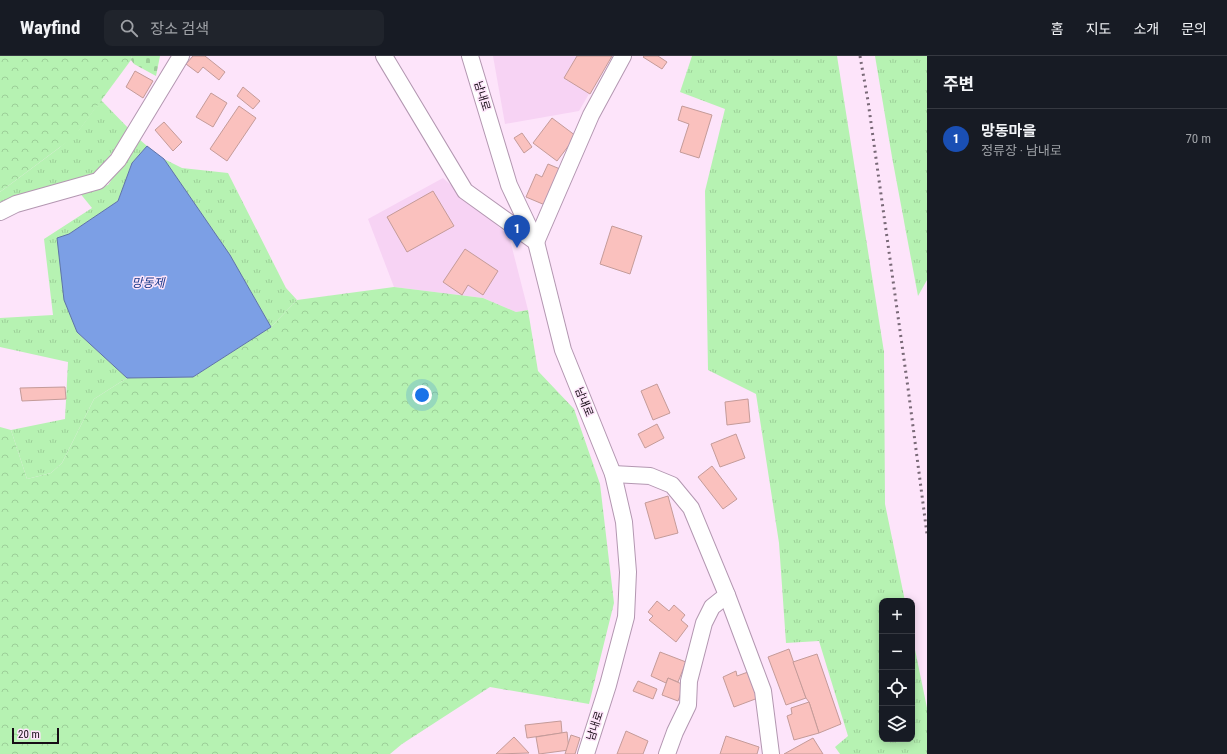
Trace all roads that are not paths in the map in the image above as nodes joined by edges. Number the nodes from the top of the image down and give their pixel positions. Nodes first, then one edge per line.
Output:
1 (181, 56) edge
2 (384, 56) edge
3 (470, 56) edge
4 (623, 56) edge
5 (0, 212) edge
6 (536, 242) junction
7 (613, 474) junction
8 (727, 595) junction
9 (586, 754) edge
10 (667, 754) edge
11 (771, 754) edge

1 - 5 street
2 - 6 street
3 - 6 street, 남내로
4 - 6 street
6 - 7 street, 남내로
7 - 8 street
7 - 9 street, 남내로
8 - 10 street
8 - 11 street

